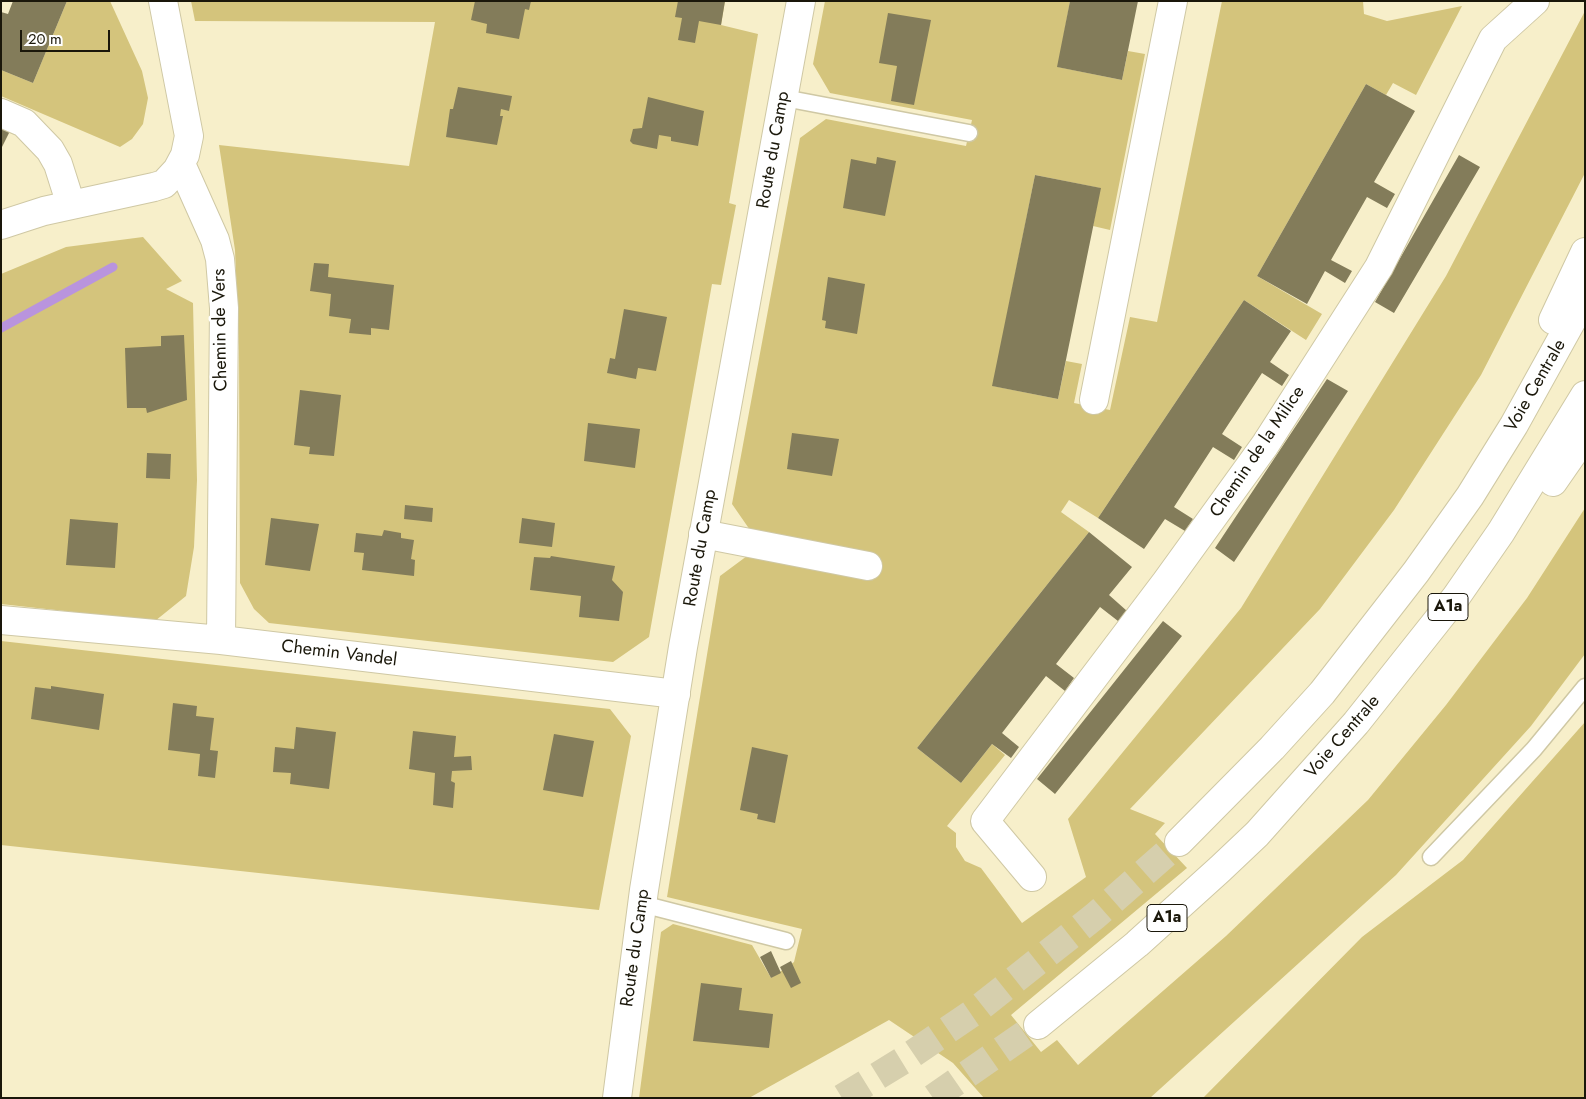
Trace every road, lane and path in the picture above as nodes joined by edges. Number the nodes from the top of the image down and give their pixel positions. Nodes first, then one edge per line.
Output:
1 (163, 1) edge
2 (801, 1) edge
3 (1173, 1) edge
4 (1535, 1) edge
5 (784, 98) junction
6 (1, 113) edge
7 (969, 133) dead end
8 (181, 164) junction
9 (71, 205) junction
10 (1, 225) edge
11 (1585, 252) edge
12 (1585, 297) edge
13 (1585, 395) edge
14 (1094, 400) dead end
15 (1585, 436) edge
16 (1470, 496) junction
17 (703, 534) junction
18 (868, 566) dead end
19 (1, 620) edge
20 (221, 640) junction
21 (1585, 687) edge
22 (676, 694) junction
23 (1287, 802) junction
24 (1180, 842) tunnel mouth
25 (1431, 857) dead end
26 (1032, 877) dead end
27 (642, 904) junction
28 (786, 941) dead end
29 (1038, 1025) tunnel mouth
30 (617, 1098) edge

1 - 8 main road
2 - 5 main road, Route du Camp
3 - 14 main road
4 - 26 main road, Chemin de la Milice
5 - 7 lane
5 - 17 main road, Route du Camp
6 - 9 main road
8 - 9 main road
8 - 20 main road, Chemin de Vers
9 - 10 main road
11 - 16 main road, A1a
12 - 16 main road, Voie Centrale / A1a
13 - 23 main road, Voie Centrale / A1a
15 - 23 main road, A1a
16 - 24 main road, Voie Centrale / A1a
17 - 18 main road
17 - 22 main road, Route du Camp
19 - 20 main road, Chemin Vandel
20 - 22 main road, Chemin Vandel
21 - 25 lane
22 - 27 main road, Route du Camp
23 - 29 main road, Voie Centrale / A1a
27 - 28 lane
27 - 30 main road, Route du Camp

